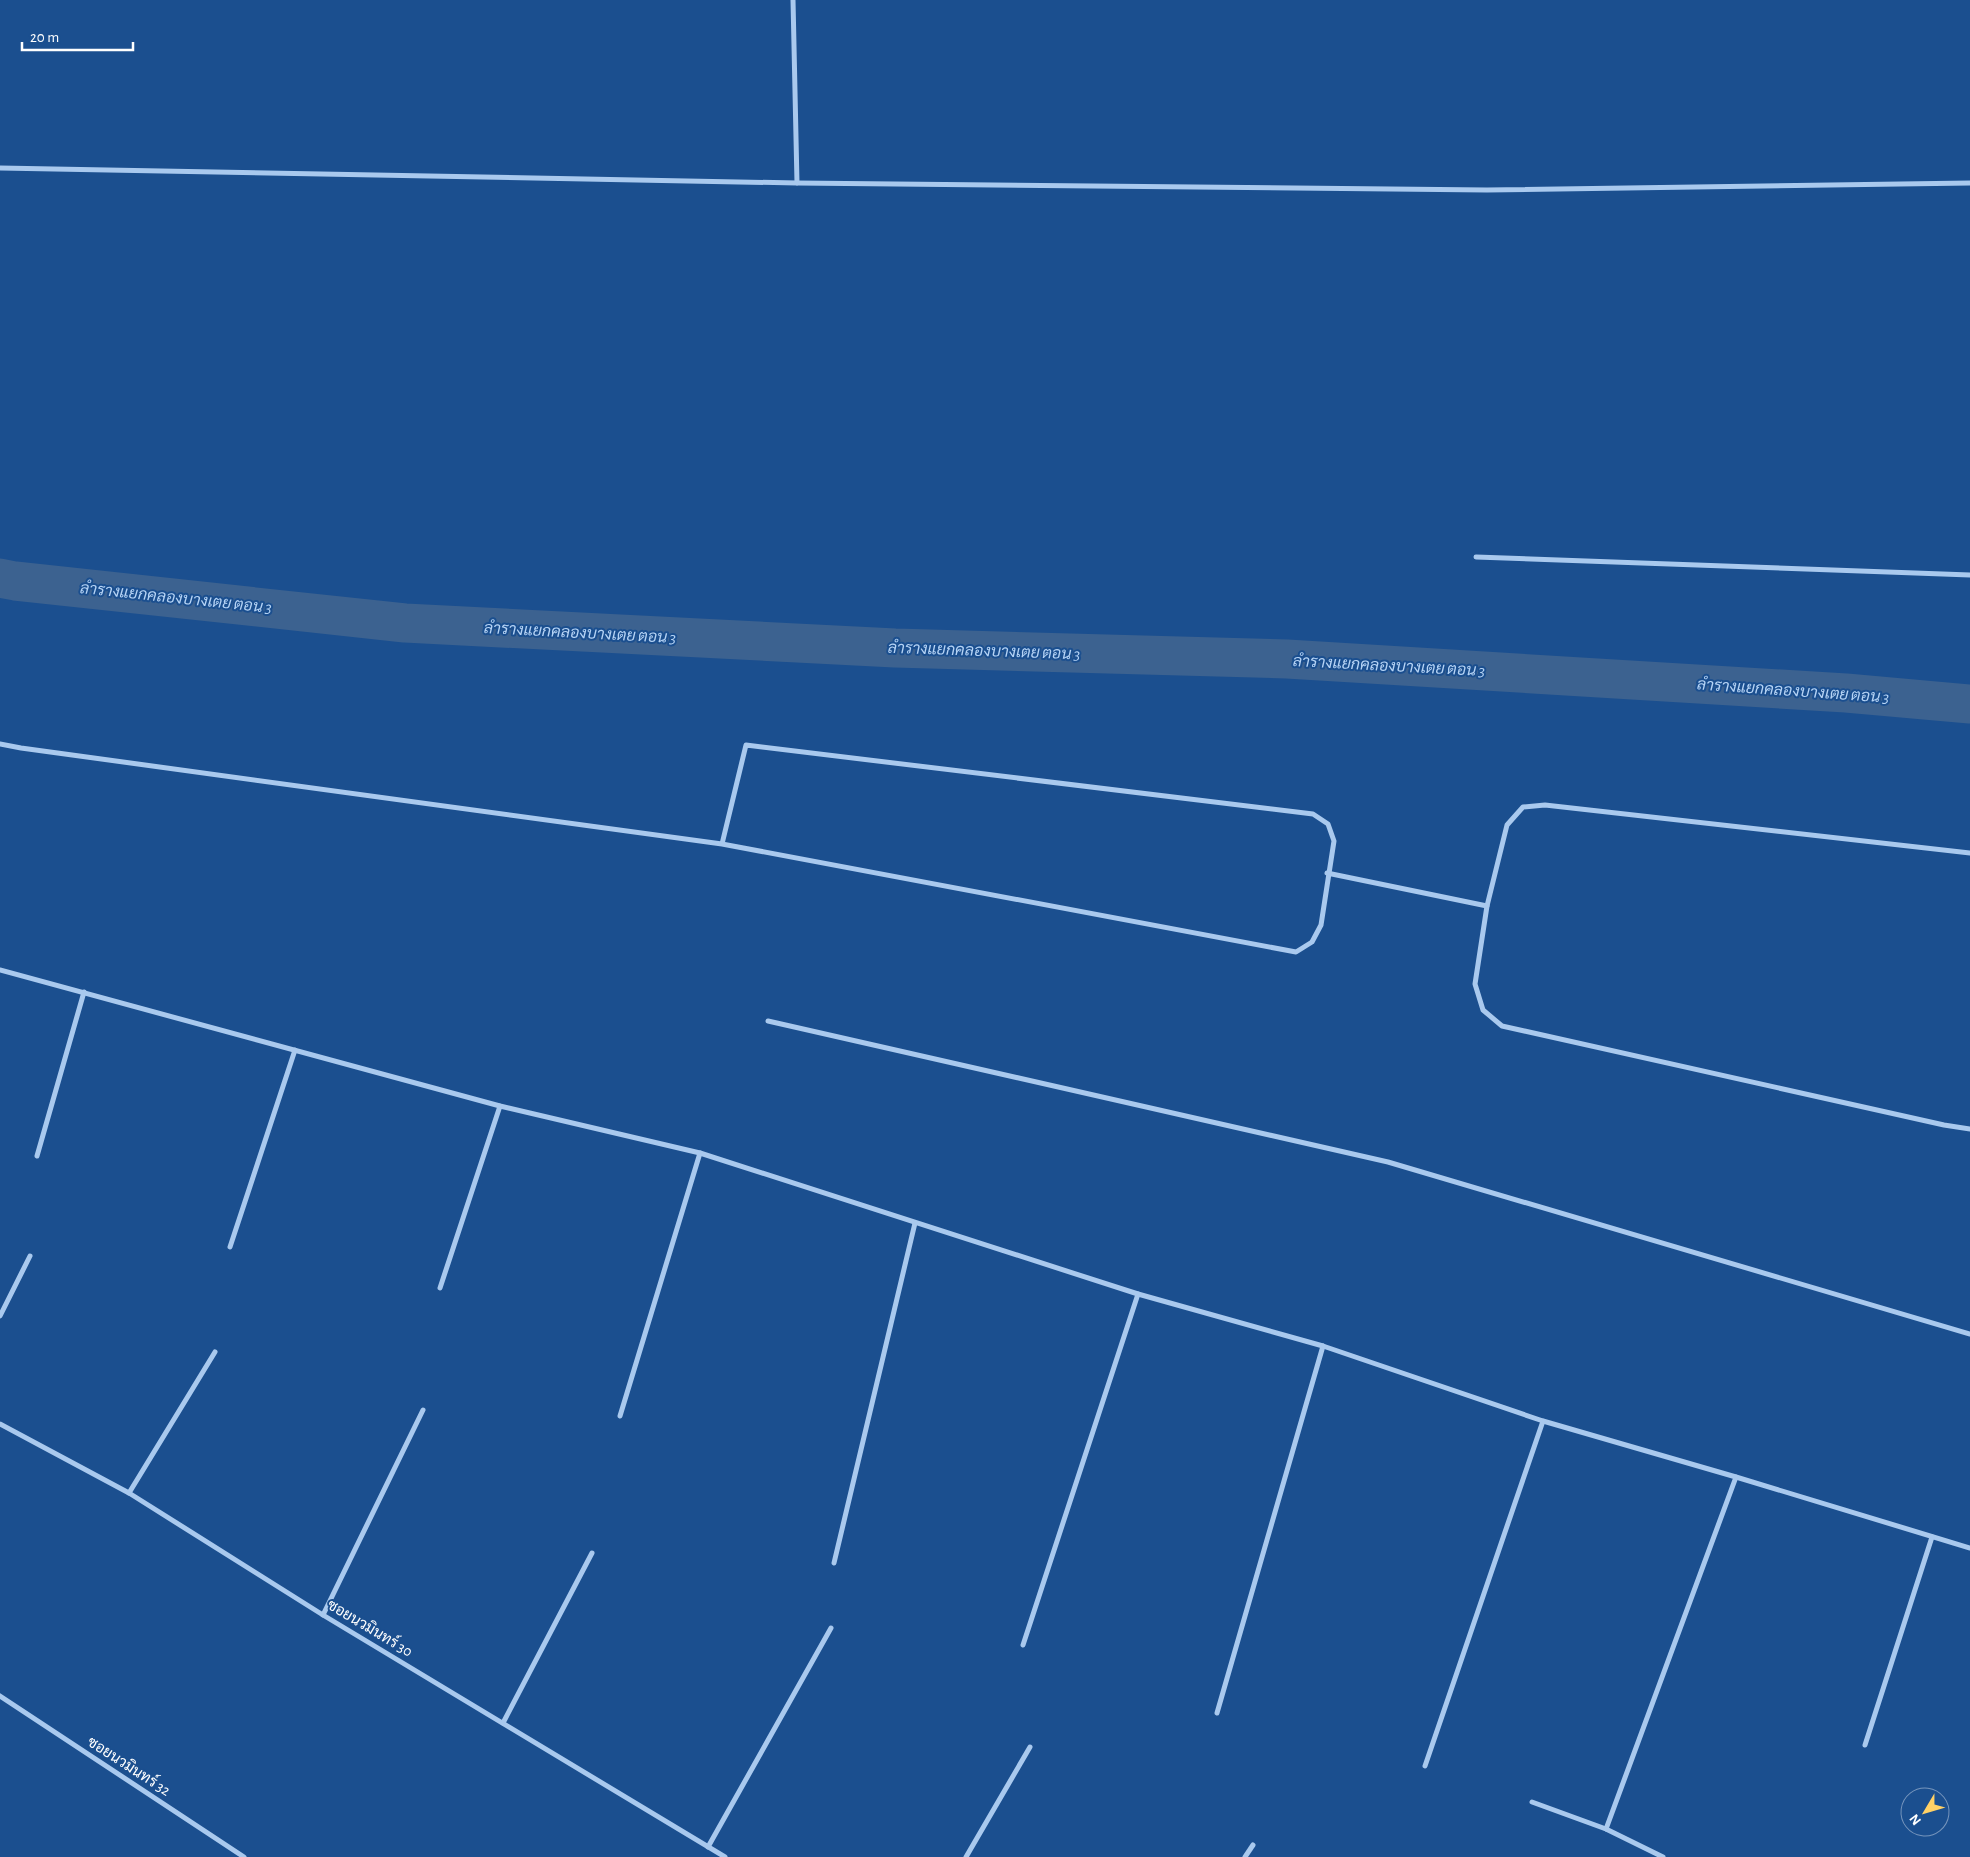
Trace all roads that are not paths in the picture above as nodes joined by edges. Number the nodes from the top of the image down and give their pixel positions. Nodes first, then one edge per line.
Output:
1 (793, 0) edge
2 (0, 168) edge
3 (797, 183) junction
4 (1970, 184) edge
5 (1476, 558) dead end
6 (1970, 575) edge
7 (0, 744) edge
8 (722, 844) junction
9 (1970, 853) edge
10 (1328, 873) junction
11 (1487, 906) junction
12 (0, 970) edge
13 (84, 992) junction
14 (768, 1021) dead end
15 (295, 1050) junction
16 (500, 1106) junction
17 (1970, 1129) edge
18 (700, 1153) junction
19 (37, 1156) dead end
20 (915, 1223) junction
21 (230, 1246) dead end
22 (30, 1256) dead end
23 (440, 1288) dead end
24 (1138, 1294) junction
25 (0, 1316) edge
26 (1970, 1334) edge
27 (1323, 1346) junction
28 (214, 1352) dead end
29 (423, 1410) dead end
30 (620, 1416) dead end
31 (1543, 1421) junction
32 (0, 1424) edge
33 (1736, 1477) junction
34 (129, 1493) junction
35 (1932, 1536) junction
36 (1970, 1548) edge
37 (592, 1553) dead end
38 (834, 1563) dead end
39 (323, 1615) junction
40 (831, 1628) dead end
41 (1022, 1645) dead end
42 (0, 1696) edge
43 (1217, 1712) dead end
44 (503, 1724) junction
45 (1864, 1745) dead end
46 (1030, 1747) dead end
47 (1425, 1766) dead end
48 (1532, 1802) dead end
49 (1606, 1829) junction
50 (1253, 1845) dead end
51 (708, 1847) junction
52 (244, 1857) edge
53 (725, 1857) edge
54 (966, 1857) edge
55 (1245, 1857) edge
56 (1663, 1857) edge

1 - 3 street
2 - 3 street
3 - 4 street
5 - 6 street
7 - 8 street
8 - 10 street
8 - 10 street
9 - 11 street
10 - 11 street
11 - 17 street
12 - 13 street
13 - 15 street
13 - 19 street
14 - 26 street
15 - 16 street
15 - 21 street
16 - 18 street
16 - 23 street
18 - 20 street
18 - 30 street
20 - 24 street
20 - 38 street
22 - 25 street
24 - 27 street
24 - 41 street
27 - 31 street
27 - 43 street
28 - 34 street
29 - 39 street
31 - 33 street
31 - 47 street
32 - 34 street, ซอยนวมินทร์ 30
33 - 35 street
33 - 49 street
34 - 39 street, ซอยนวมินทร์ 30
35 - 36 street
35 - 45 street
37 - 44 street
39 - 44 street, ซอยนวมินทร์ 30
40 - 51 street
42 - 52 street, ซอยนวมินทร์ 32
44 - 51 street, ซอยนวมินทร์ 30
46 - 54 street
48 - 49 street
49 - 56 street
50 - 55 street
51 - 53 street, ซอยนวมินทร์ 30

